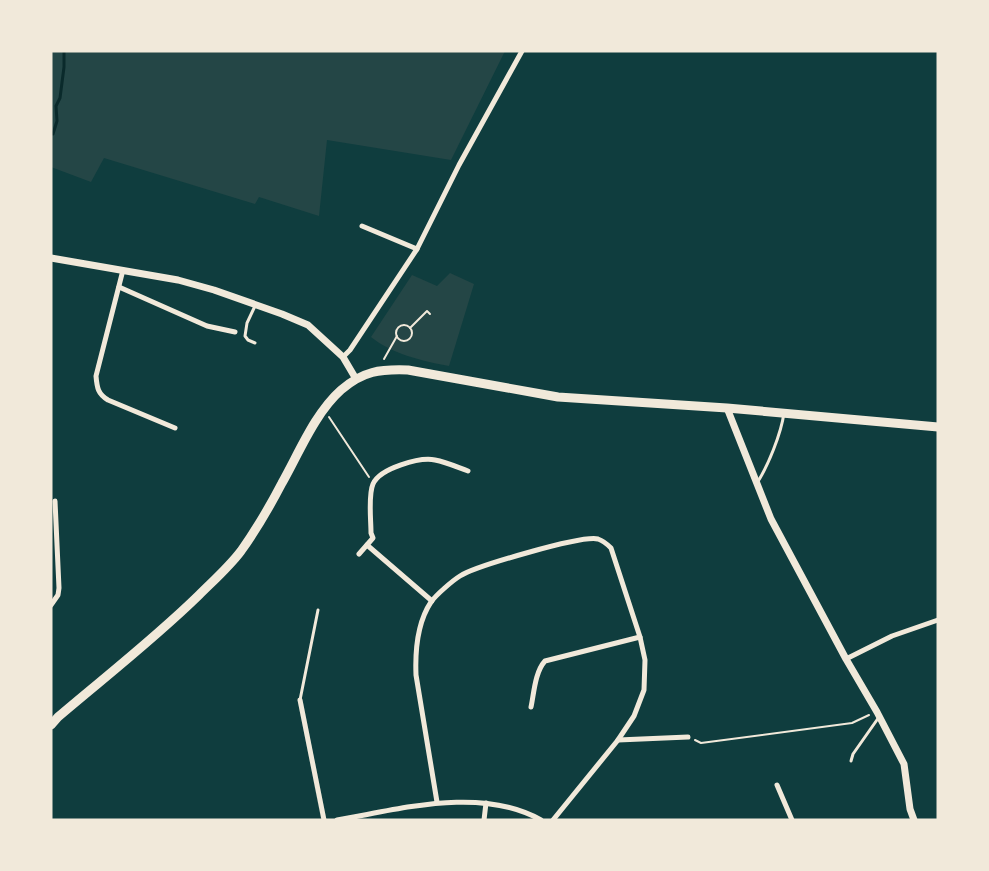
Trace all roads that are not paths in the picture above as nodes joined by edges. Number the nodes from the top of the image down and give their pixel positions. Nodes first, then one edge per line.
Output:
1 (522, 51) edge
2 (362, 226) dead end
3 (417, 249) junction
4 (51, 258) edge
5 (123, 270) junction
6 (119, 287) junction
7 (256, 305) junction
8 (235, 332) dead end
9 (255, 343) dead end
10 (343, 358) junction
11 (356, 379) junction
12 (727, 408) junction
13 (784, 413) junction
14 (938, 426) edge
15 (175, 428) dead end
16 (468, 471) dead end
17 (757, 483) junction
18 (55, 501) dead end
19 (367, 545) junction
20 (359, 554) dead end
21 (432, 601) junction
22 (51, 605) edge
23 (318, 610) dead end
24 (938, 620) edge
25 (640, 637) junction
26 (846, 659) junction
27 (300, 700) joint
28 (530, 707) dead end
29 (878, 714) junction
30 (55, 715) edge
31 (51, 725) edge
32 (688, 737) road end
33 (618, 740) junction
34 (851, 760) dead end
35 (777, 785) dead end
36 (437, 802) junction
37 (486, 803) junction
38 (324, 820) edge
39 (337, 820) edge
40 (484, 820) edge
41 (541, 820) edge
42 (553, 820) edge
43 (792, 820) edge
44 (914, 820) edge

1 - 3 street
2 - 3 street
3 - 10 street
4 - 5 street
5 - 6 street
5 - 7 street
6 - 8 street
6 - 15 street
7 - 9 lane
7 - 10 street
10 - 11 street
11 - 12 main road
11 - 30 main road
12 - 13 main road
12 - 17 street
13 - 14 main road
13 - 17 lane
16 - 19 street
17 - 26 street
18 - 22 street
19 - 20 street
19 - 21 street
21 - 25 street
21 - 36 street
23 - 27 lane
24 - 26 street
25 - 28 street
25 - 33 street
26 - 29 street
27 - 38 street
29 - 34 lane
29 - 44 street
30 - 31 main road
32 - 33 street
33 - 42 street
35 - 43 street
36 - 37 street
36 - 39 street
37 - 40 street
37 - 41 street

